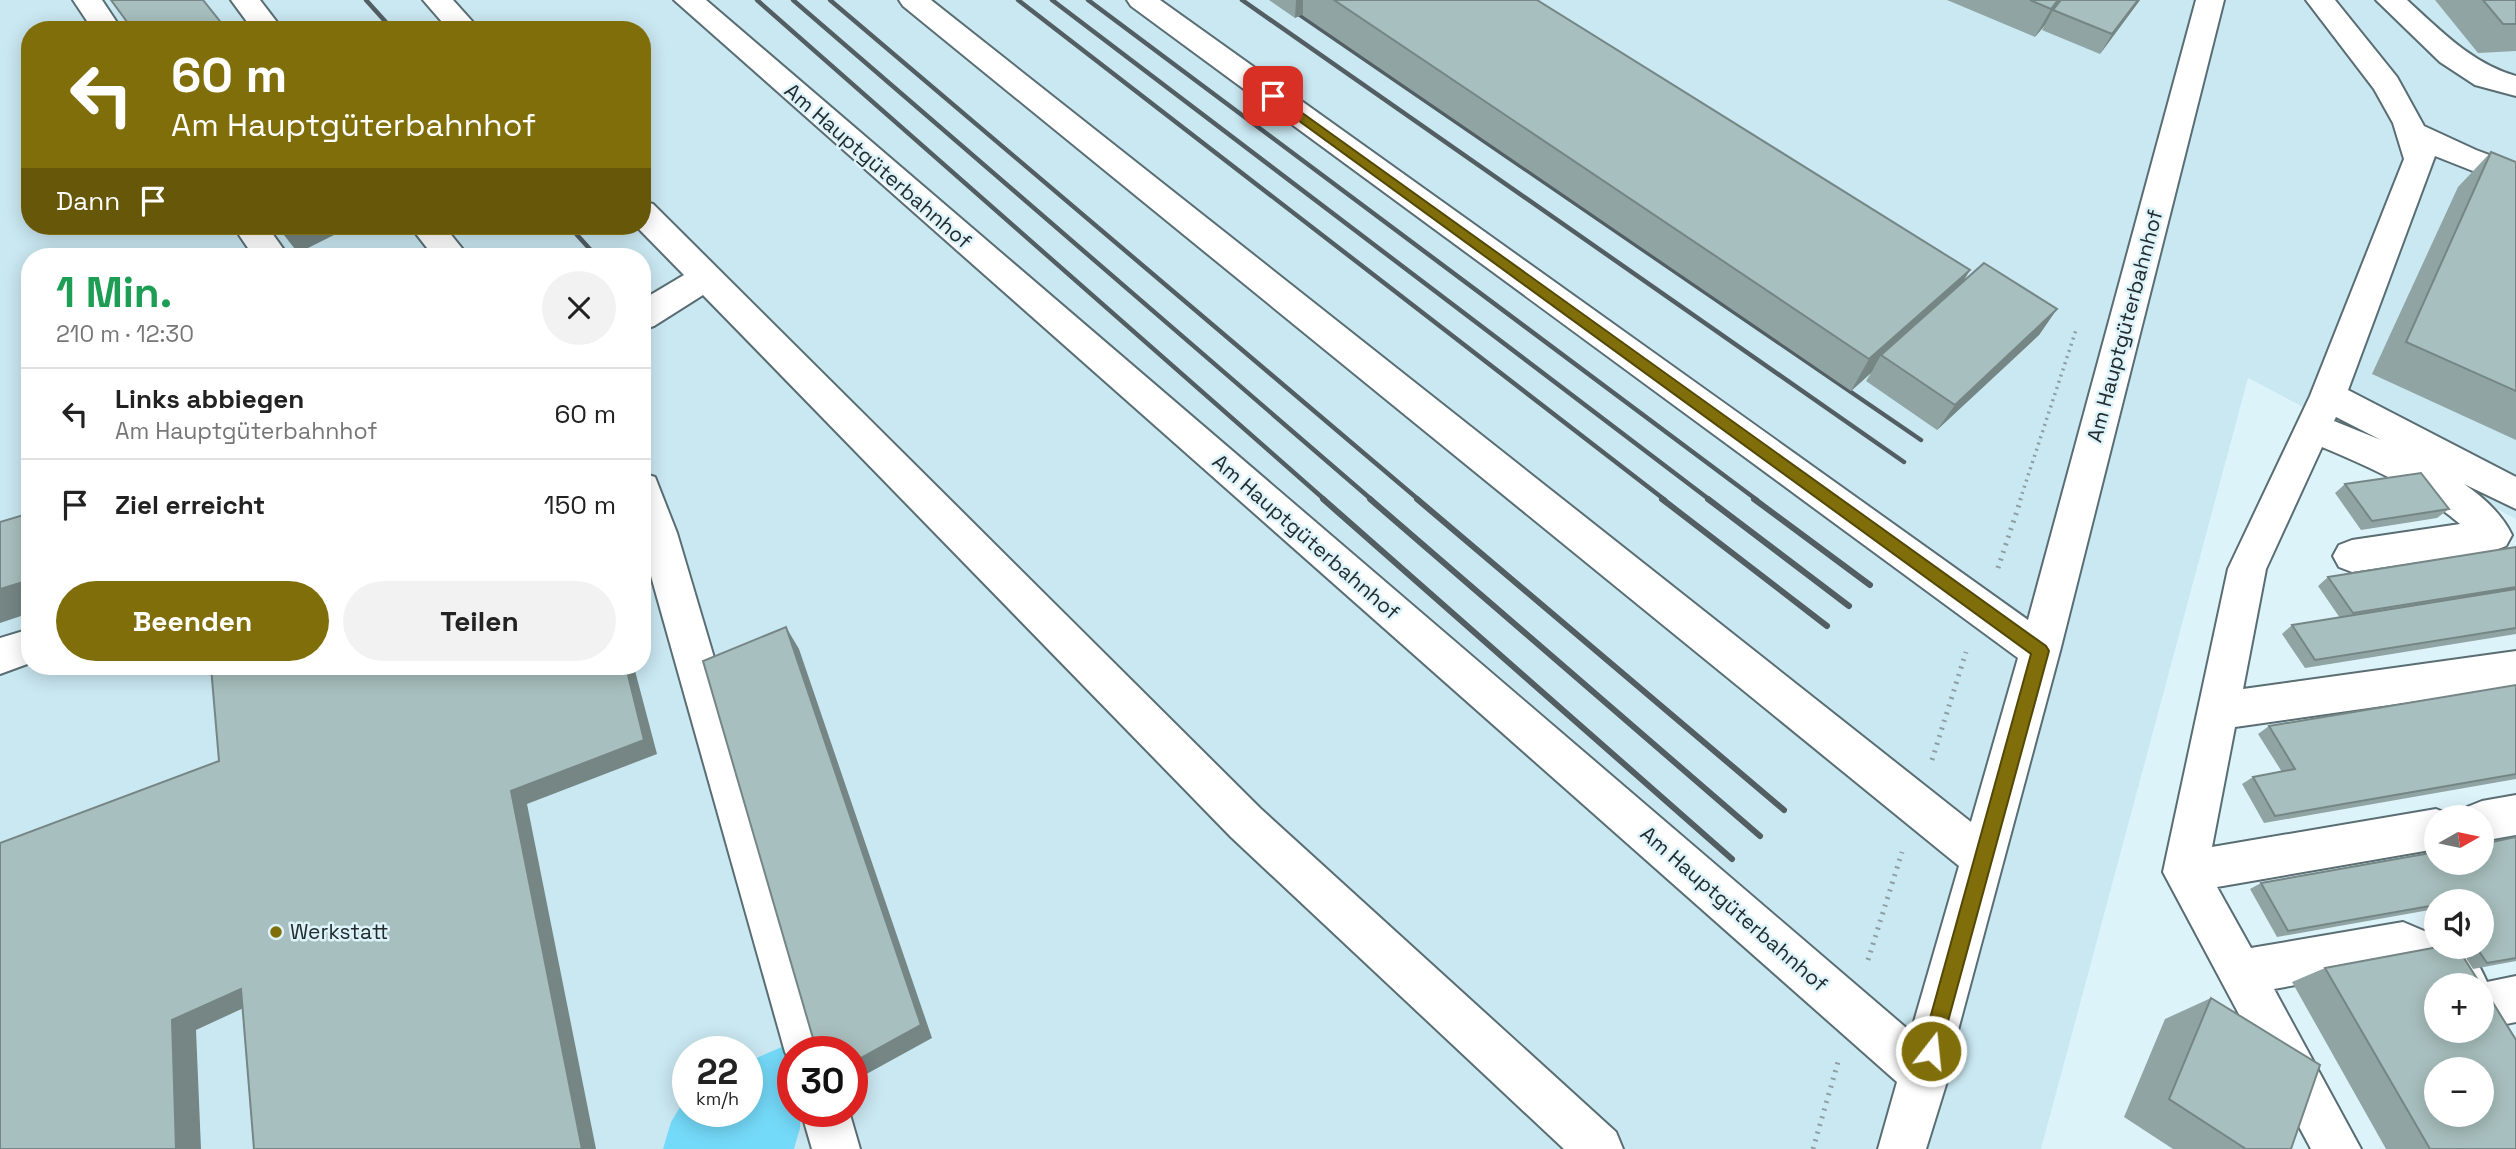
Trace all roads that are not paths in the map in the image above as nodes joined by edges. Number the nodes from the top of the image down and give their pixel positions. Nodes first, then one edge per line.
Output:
1 (87, 0) edge
2 (245, 0) edge
3 (437, 0) edge
4 (688, 0) edge
5 (913, 0) edge
6 (1141, 0) edge
7 (2210, 0) edge
8 (2320, 0) edge
9 (2390, 0) edge
10 (102, 21) edge
11 (262, 21) edge
12 (457, 21) edge
13 (2516, 86) edge
14 (2411, 132) junction
15 (2516, 177) edge
16 (651, 221) edge
17 (705, 278) junction
18 (651, 311) edge
19 (2320, 411) junction
20 (2516, 494) edge
21 (651, 513) edge
22 (2353, 556) dead end
23 (21, 649) edge
24 (2040, 651) junction
25 (0, 656) edge
26 (2516, 668) edge
27 (2218, 711) junction
28 (2516, 815) edge
29 (2494, 819) edge
30 (2424, 831) edge
31 (1984, 859) junction
32 (2185, 872) junction
33 (2240, 972) junction
34 (2458, 973) edge
35 (2516, 999) edge
36 (2494, 1016) edge
37 (803, 1036) edge
38 (1924, 1075) junction
39 (830, 1127) edge
40 (836, 1149) edge
41 (1599, 1149) edge
42 (1902, 1149) edge
43 (2337, 1149) edge

1 - 10 street
2 - 11 street
3 - 12 street
4 - 38 street, Am Hauptgüterbahnhof
5 - 31 street
6 - 24 street
7 - 24 street, Am Hauptgüterbahnhof
8 - 14 street
9 - 13 street
14 - 15 street
14 - 19 street
16 - 17 street
17 - 18 street
17 - 41 street
19 - 20 street
19 - 22 street
19 - 27 street
21 - 37 street
23 - 25 street
24 - 31 street, Am Hauptgüterbahnhof
26 - 27 street
27 - 32 street
28 - 29 street
30 - 32 street
31 - 38 street, Am Hauptgüterbahnhof
32 - 33 street
33 - 34 street
33 - 43 street
35 - 36 street
38 - 42 street, Am Hauptgüterbahnhof
39 - 40 street

